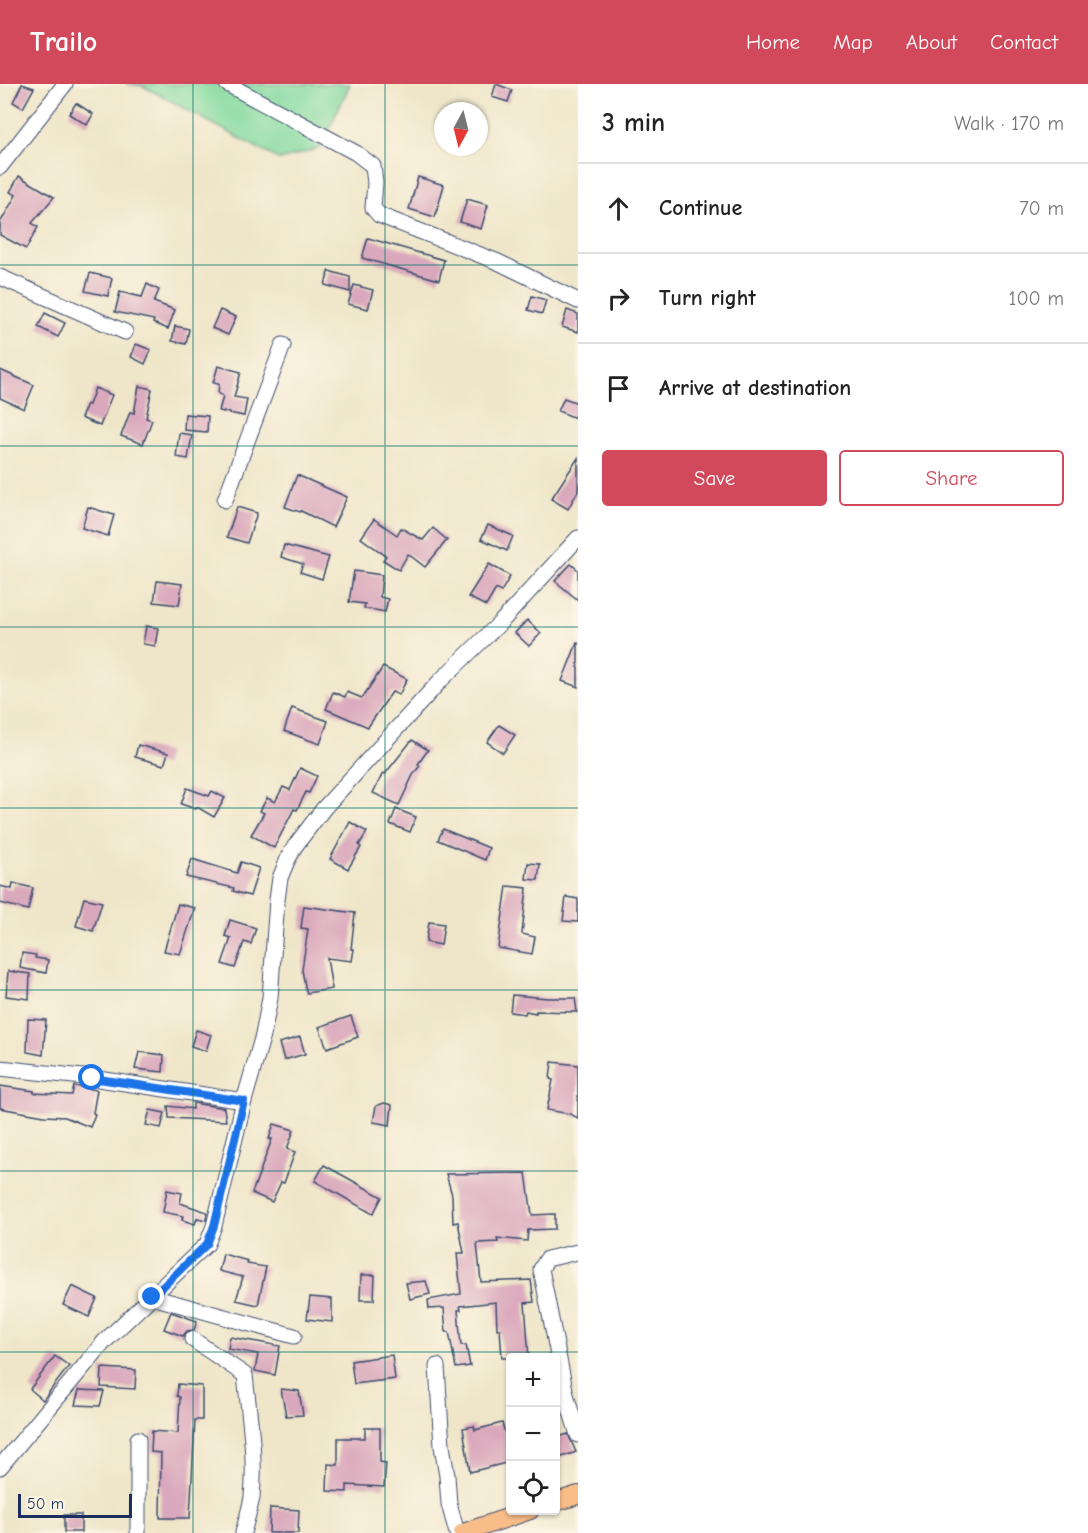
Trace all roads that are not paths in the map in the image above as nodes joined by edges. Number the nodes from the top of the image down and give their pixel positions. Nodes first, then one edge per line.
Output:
1 (65, 84) edge
2 (227, 84) edge
3 (0, 167) edge
4 (0, 277) edge
5 (578, 301) edge
6 (125, 332) dead end
7 (283, 345) dead end
8 (225, 500) dead end
9 (578, 538) edge
10 (0, 1068) edge
11 (244, 1101) junction
12 (577, 1252) edge
13 (152, 1297) junction
14 (294, 1336) dead end
15 (192, 1339) dead end
16 (437, 1366) dead end
17 (578, 1435) edge
18 (138, 1439) dead end
19 (0, 1467) edge
20 (578, 1495) edge
21 (560, 1500) edge
22 (522, 1515) edge
23 (506, 1526) edge
24 (138, 1533) edge
25 (243, 1533) edge
26 (457, 1533) edge
27 (463, 1533) edge

1 - 3 street
2 - 5 street
4 - 6 street
7 - 8 street
9 - 11 street
10 - 11 street
11 - 13 street
12 - 17 street
13 - 14 street
13 - 19 street
15 - 25 street
16 - 26 street
18 - 24 street
20 - 21 main road
22 - 23 main road
23 - 27 main road

